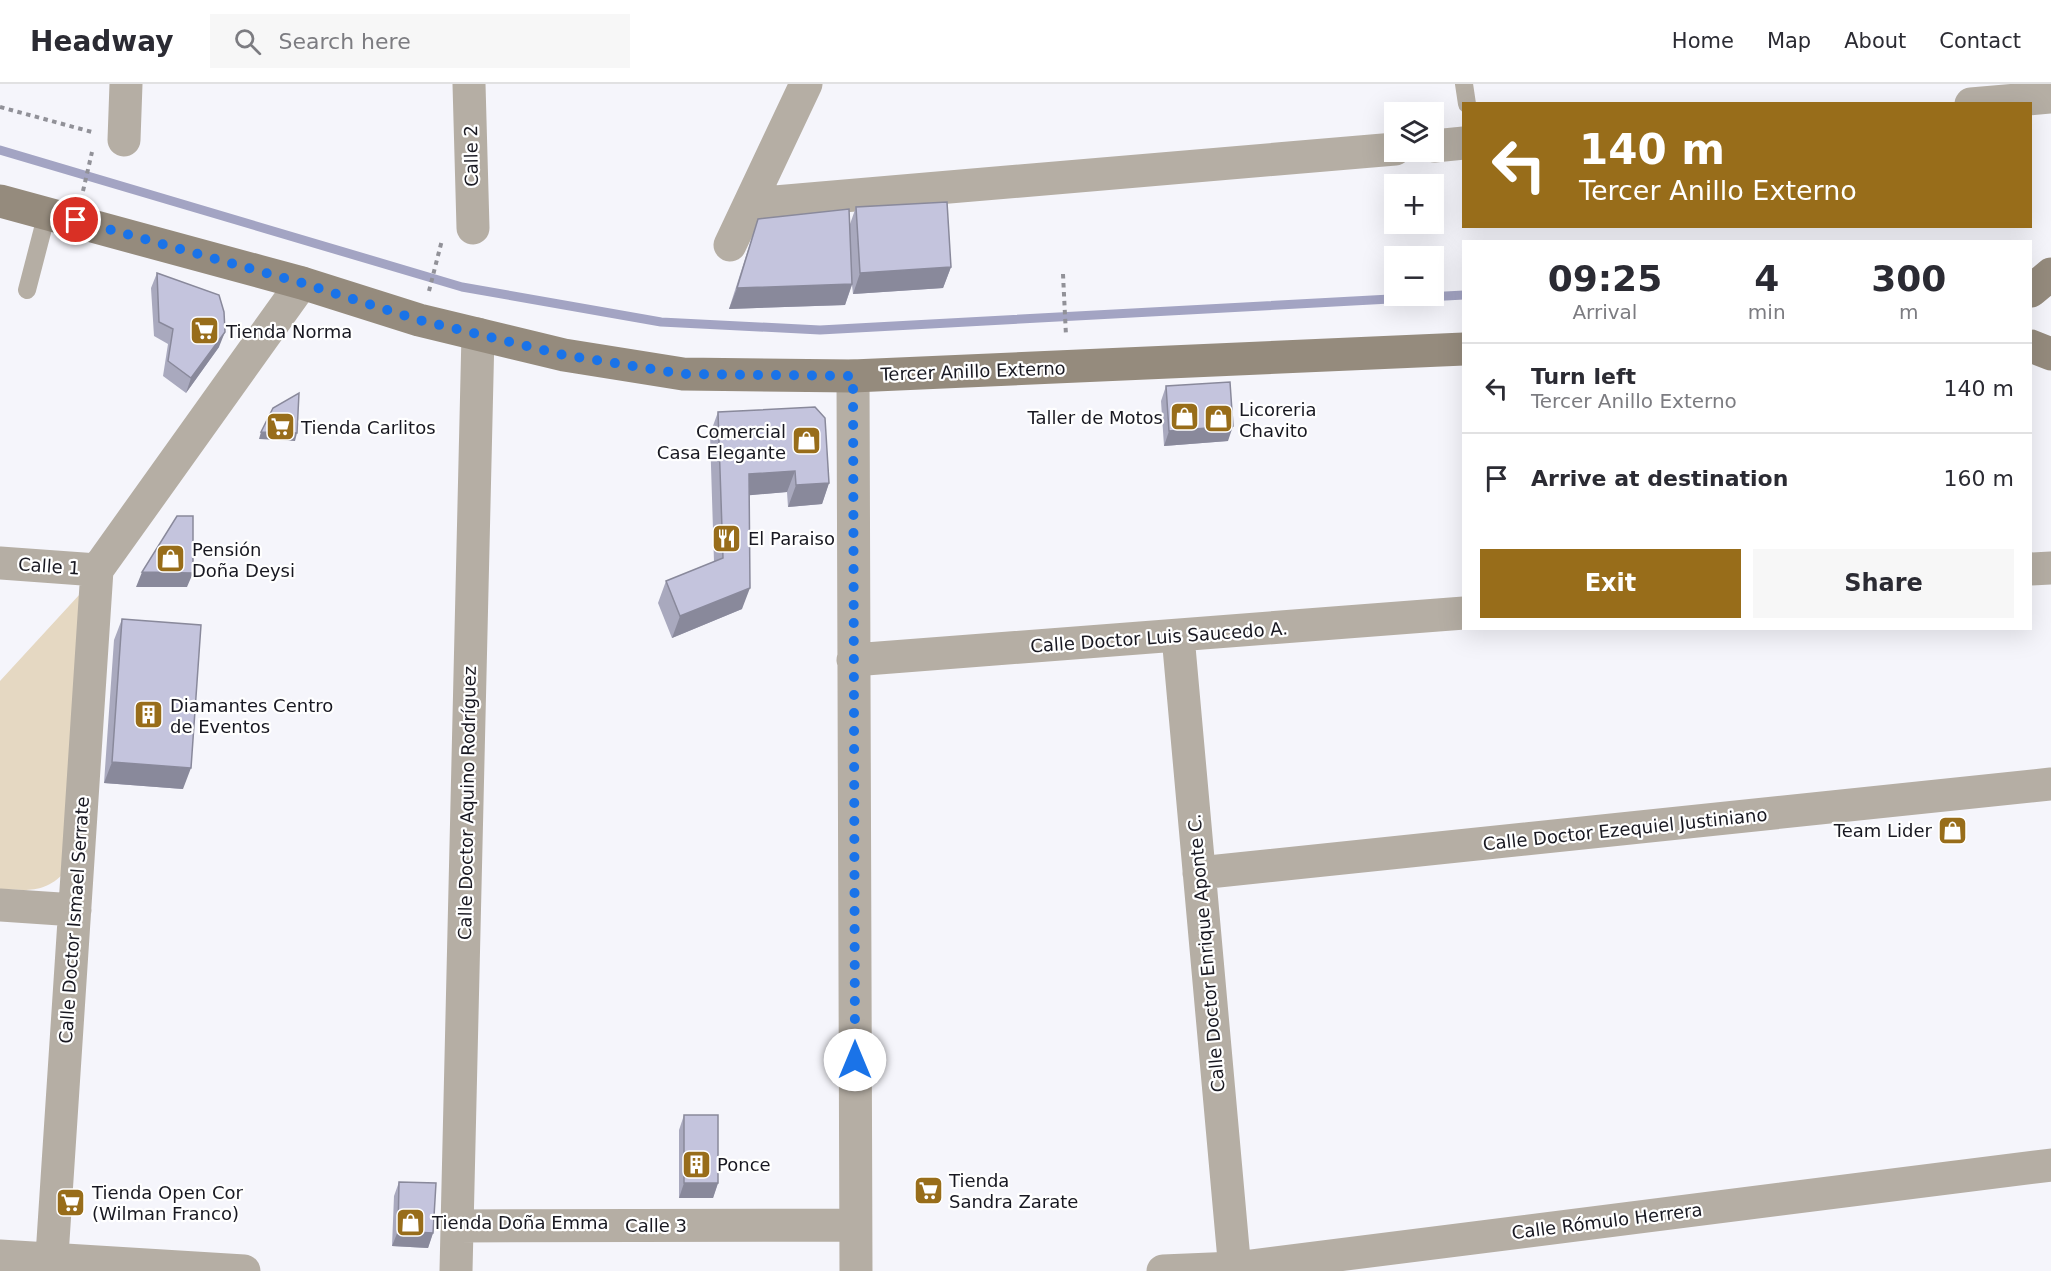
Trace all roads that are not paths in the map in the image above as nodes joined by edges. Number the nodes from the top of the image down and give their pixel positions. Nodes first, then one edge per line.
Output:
1 (126, 84) edge
2 (469, 84) edge
3 (806, 84) edge
4 (1464, 84) edge
5 (2051, 97) edge
6 (1467, 102) edge
7 (1994, 102) edge
8 (109, 141) road end
9 (1462, 143) edge
10 (1444, 145) edge
11 (1384, 150) edge
12 (0, 201) edge
13 (750, 204) junction
14 (47, 213) junction
15 (473, 228) dead end
16 (730, 245) dead end
17 (2051, 274) edge
18 (302, 283) junction
19 (2051, 287) edge
20 (27, 290) dead end
21 (2032, 290) edge
22 (2051, 296) edge
23 (478, 334) junction
24 (2032, 346) edge
25 (1462, 349) edge
26 (2051, 354) edge
27 (853, 376) junction
28 (0, 563) edge
29 (2051, 567) edge
30 (2032, 569) edge
31 (97, 570) junction
32 (1462, 614) edge
33 (1178, 636) junction
34 (853, 660) junction
35 (2051, 784) edge
36 (1199, 873) junction
37 (0, 905) edge
38 (75, 910) junction
39 (2051, 1165) edge
40 (855, 1225) junction
41 (457, 1226) junction
42 (0, 1256) edge
43 (51, 1265) edge
44 (1235, 1269) edge
45 (244, 1271) edge
46 (456, 1271) edge
47 (856, 1271) edge
48 (1163, 1271) edge

1 - 8 street
2 - 15 street, Calle 2
3 - 13 street
4 - 6 lane
5 - 7 street
9 - 10 street
11 - 13 street
12 - 14 street, Tercer Anillo Externo
13 - 16 street
14 - 18 street, Tercer Anillo Externo
14 - 20 lane
17 - 21 street
18 - 23 street, Tercer Anillo Externo
18 - 31 street
19 - 22 street
23 - 27 street, Tercer Anillo Externo
23 - 41 street, Calle Doctor Aquino Rodríguez
24 - 26 street
25 - 27 street, Tercer Anillo Externo
27 - 34 street
28 - 31 street, Calle 1
29 - 30 street
31 - 38 street, Calle Doctor Ismael Serrate
32 - 33 street, Calle Doctor Luis Saucedo A.
33 - 34 street, Calle Doctor Luis Saucedo A.
33 - 36 street, Calle Doctor Enrique Aponte C.
34 - 40 street
35 - 36 street, Calle Doctor Ezequiel Justiniano
36 - 44 street, Calle Doctor Enrique Aponte C.
37 - 38 street
38 - 43 street, Calle Doctor Ismael Serrate
39 - 44 street, Calle Rómulo Herrera
40 - 41 street, Calle 3
40 - 47 street
41 - 46 street, Calle Doctor Aquino Rodríguez
42 - 43 street
43 - 45 street
44 - 48 street, Calle Rómulo Herrera

